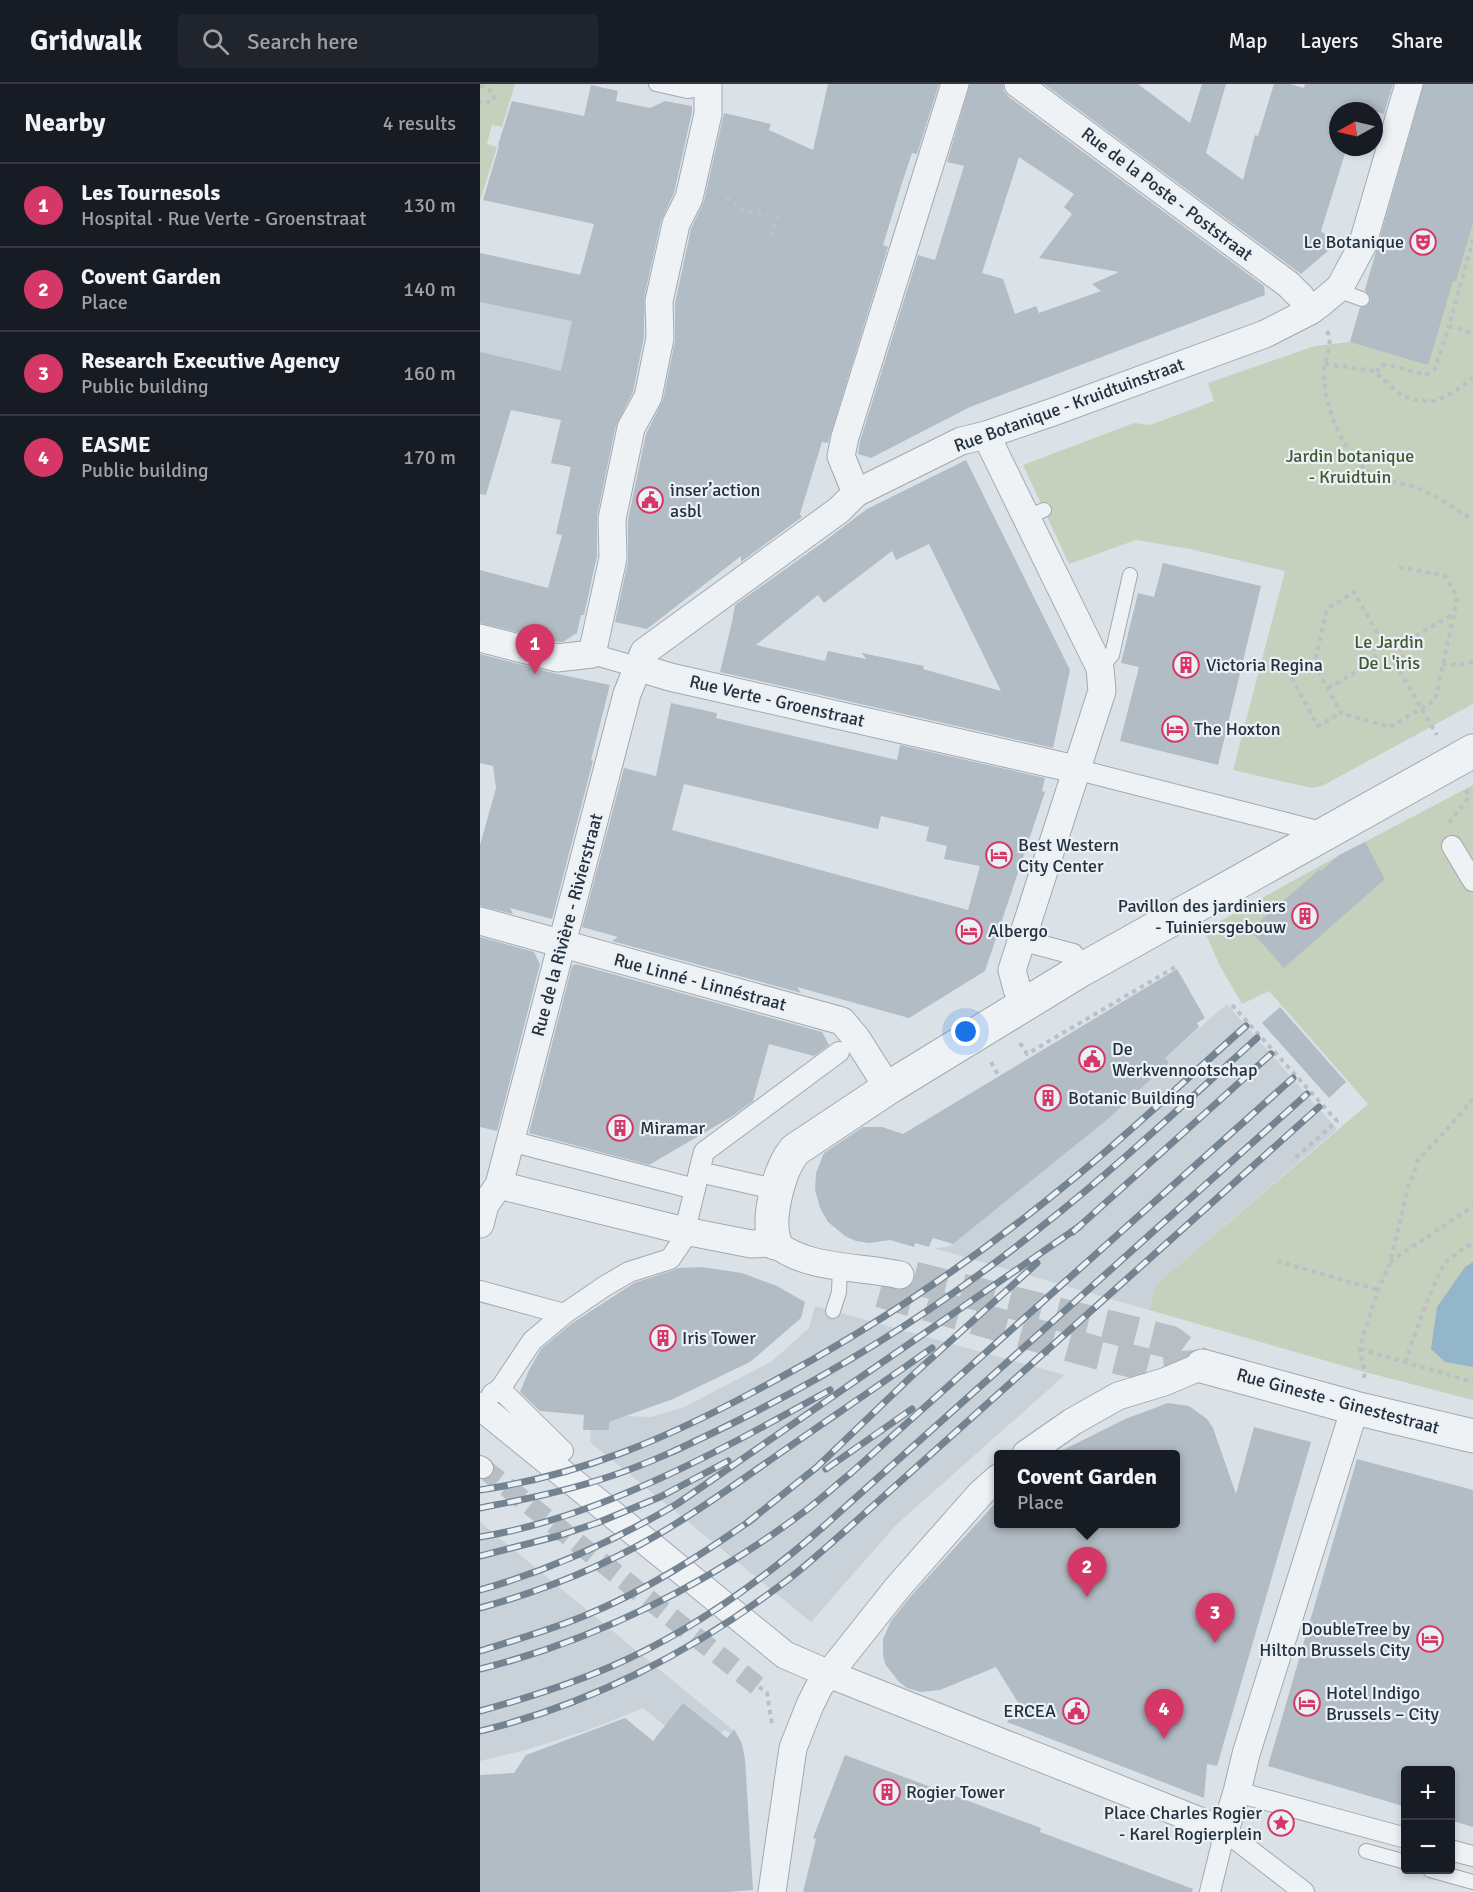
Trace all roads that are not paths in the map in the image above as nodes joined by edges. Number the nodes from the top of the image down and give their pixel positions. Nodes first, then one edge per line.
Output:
1 (656, 84) edge
2 (955, 84) edge
3 (1018, 84) edge
4 (1409, 84) edge
5 (707, 86) edge
6 (1310, 311) junction
7 (986, 435) junction
8 (856, 493) junction
9 (1130, 575) dead end
10 (480, 638) edge
11 (592, 654) junction
12 (637, 667) junction
13 (1100, 668) junction
14 (1473, 751) edge
15 (1076, 769) junction
16 (1325, 833) junction
17 (1452, 846) road end
18 (1473, 881) edge
19 (480, 921) edge
20 (1028, 942) dead end
21 (561, 943) junction
22 (1073, 954) dead end
23 (1024, 1004) junction
24 (839, 1052) dead end
25 (888, 1088) junction
26 (518, 1143) dead end
27 (697, 1180) junction
28 (761, 1186) dead end
29 (486, 1204) edge
30 (775, 1243) junction
31 (840, 1267) junction
32 (890, 1283) tunnel mouth
33 (480, 1291) edge
34 (833, 1311) dead end
35 (564, 1314) junction
36 (1202, 1366) joint
37 (491, 1396) edge
38 (1355, 1408) junction
39 (1473, 1436) edge
40 (1033, 1450) edge
41 (563, 1451) dead end
42 (994, 1482) edge
43 (829, 1674) junction
44 (1237, 1792) junction
45 (1225, 1831) junction
46 (1401, 1837) edge
47 (1366, 1851) dead end
48 (1455, 1851) edge
49 (1473, 1856) edge
50 (1401, 1861) edge
51 (1447, 1874) edge
52 (1473, 1882) edge
53 (772, 1892) edge
54 (1210, 1892) edge
55 (1304, 1892) edge

1 - 5 lane
2 - 8 street
3 - 6 street, Rue de la Poste - Poststraat
4 - 6 street, Rue Botanique - Kruidtuinstraat
5 - 11 street
6 - 7 street, Rue Botanique - Kruidtuinstraat
7 - 8 street, Rue Botanique - Kruidtuinstraat
7 - 13 street
8 - 12 street, Rue Botanique - Kruidtuinstraat
9 - 13 lane
10 - 11 street, Rue Verte - Groenstraat
11 - 12 street, Rue Verte - Groenstraat
12 - 15 street, Rue Verte - Groenstraat
12 - 21 street, Rue de la Rivière - Rivierstraat
13 - 15 street
14 - 16 street
15 - 16 street
15 - 23 street
16 - 23 street
17 - 18 street
19 - 21 street, Rue Linné - Linnéstraat
20 - 22 street
21 - 25 street, Rue Linné - Linnéstraat
21 - 29 street, Rue de la Rivière - Rivierstraat
23 - 25 street
24 - 27 street
25 - 30 street
26 - 27 street
27 - 28 street
27 - 35 street
29 - 30 street
30 - 31 street
31 - 32 street
31 - 34 lane
33 - 35 street
35 - 37 street
36 - 38 street, Rue Gineste - Ginestestraat
36 - 40 street
37 - 41 street
37 - 43 street
38 - 39 street, Rue Gineste - Ginestestraat
38 - 44 street
42 - 43 street
43 - 45 street
43 - 53 street
44 - 45 street
44 - 46 street
45 - 54 street
45 - 55 street
47 - 50 lane
48 - 49 street
51 - 52 lane

